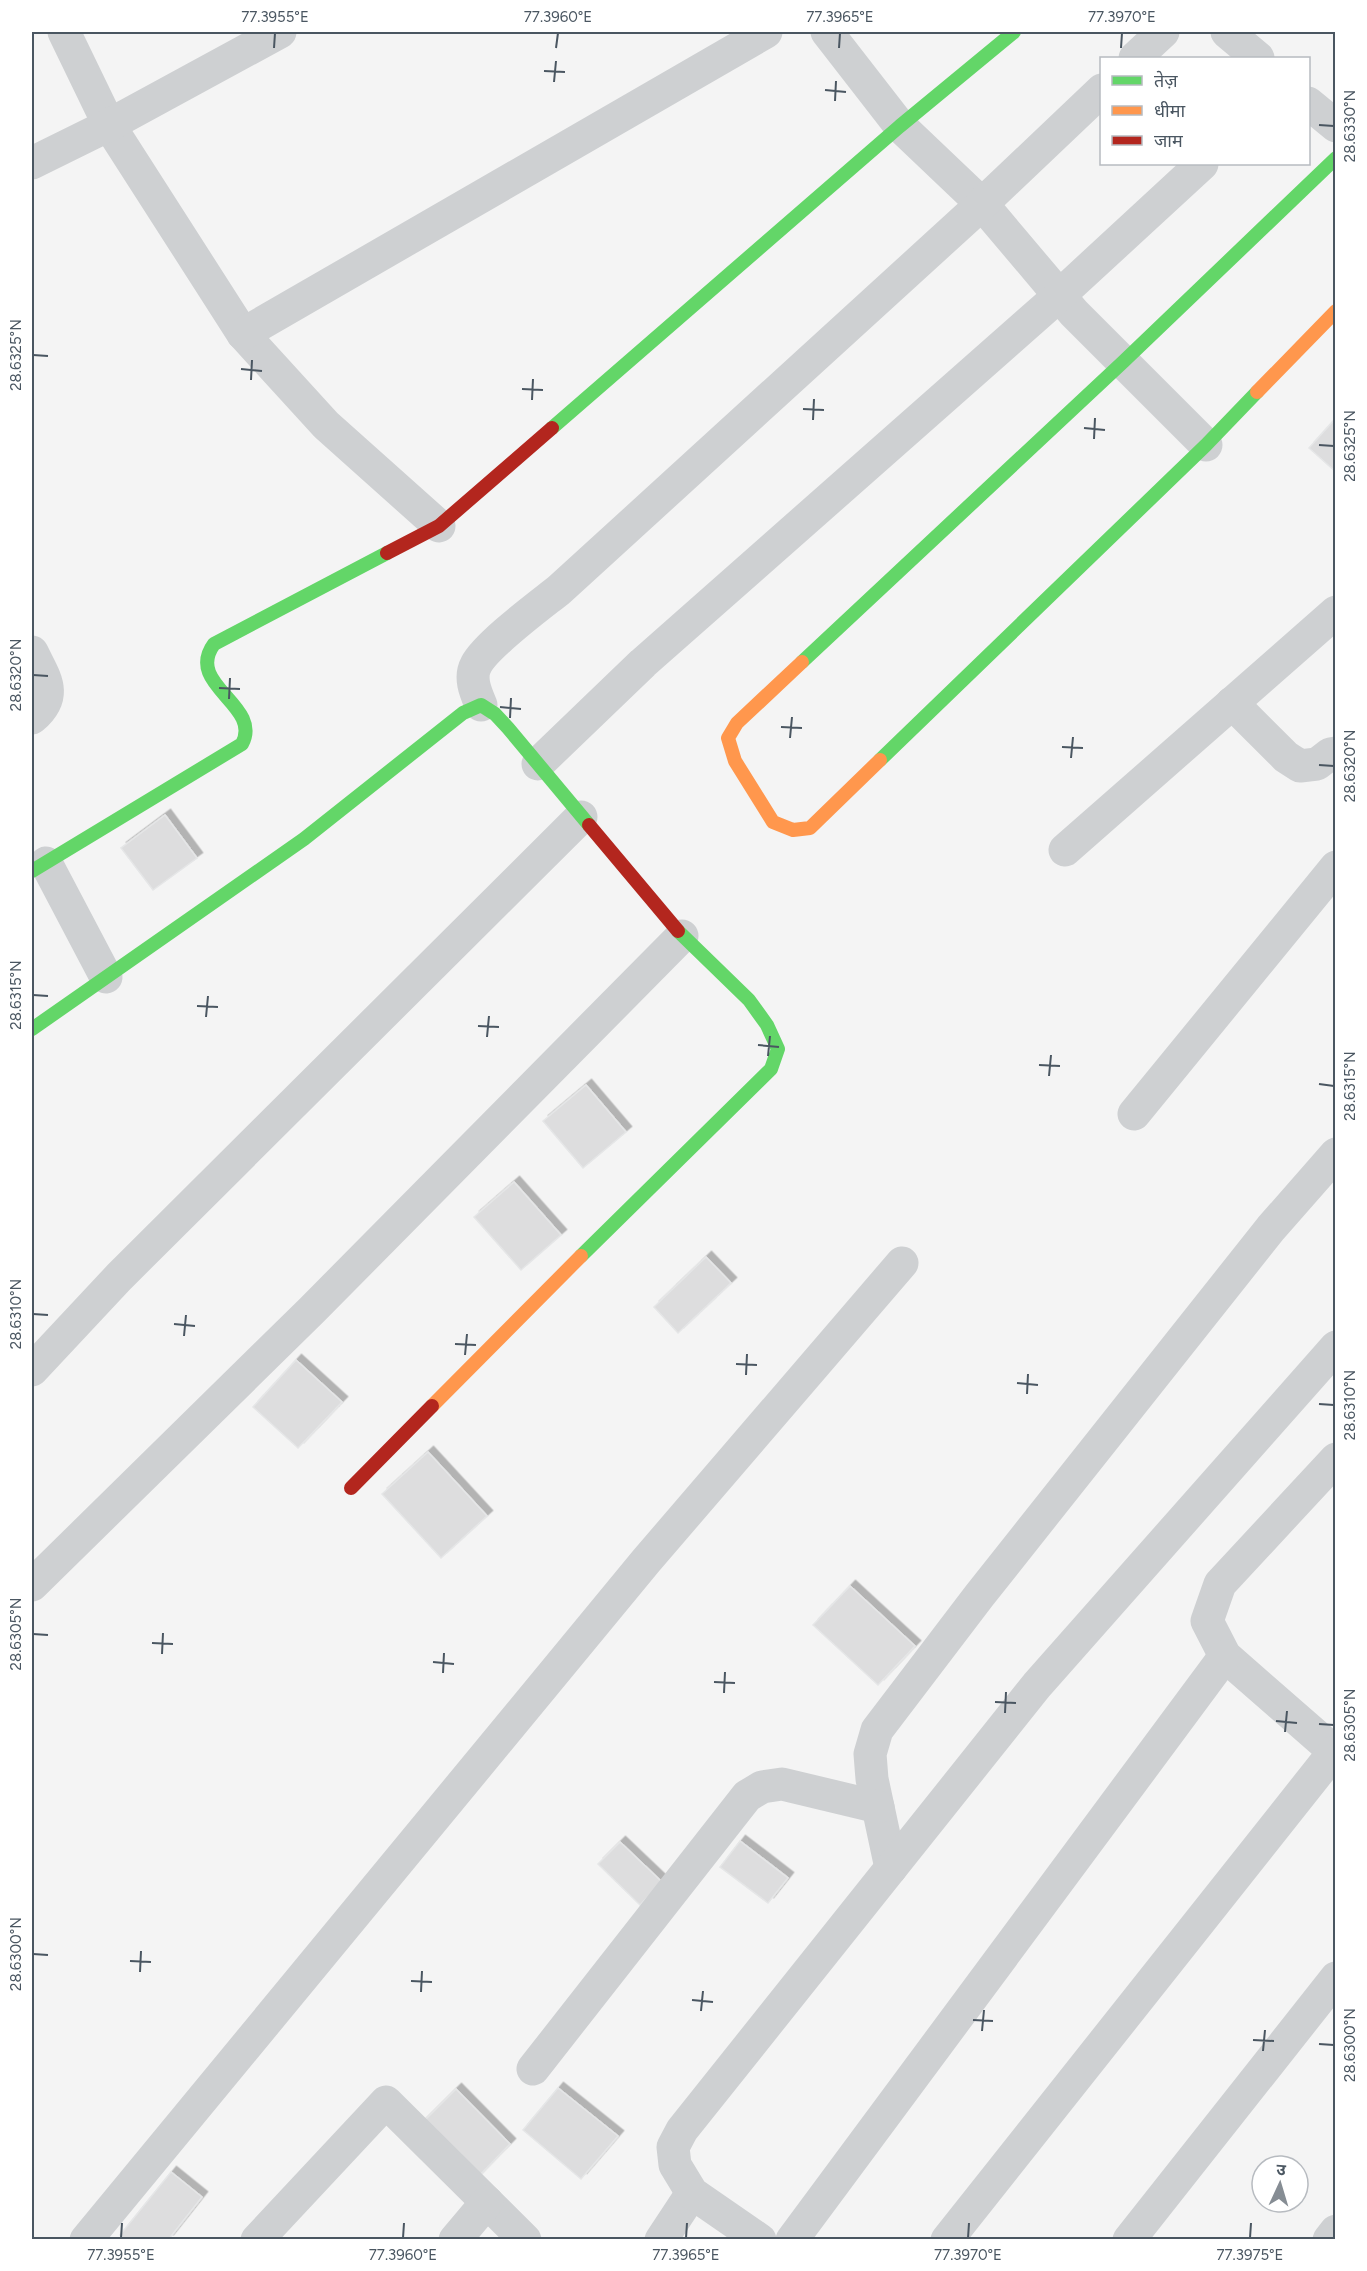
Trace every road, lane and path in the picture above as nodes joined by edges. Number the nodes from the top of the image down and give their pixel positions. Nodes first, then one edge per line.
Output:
1 (64, 32) edge
2 (280, 32) edge
3 (766, 32) edge
4 (827, 32) edge
5 (1014, 32) edge
6 (1163, 32) edge
7 (1227, 32) edge
8 (1136, 57) edge
9 (1257, 57) edge
10 (1100, 91) edge
11 (1310, 105) edge
12 (109, 124) junction
13 (900, 126) junction
14 (1335, 126) edge
15 (1335, 158) edge
16 (32, 163) edge
17 (1201, 165) edge
18 (982, 204) junction
19 (1060, 295) junction
20 (1335, 311) edge
21 (243, 334) junction
22 (1123, 362) junction
23 (1206, 445) junction
24 (439, 526) junction
25 (1335, 612) edge
26 (32, 652) edge
27 (1232, 703) junction
28 (481, 705) junction
29 (32, 718) edge
30 (1335, 753) edge
31 (538, 764) junction
32 (581, 817) junction
33 (1065, 850) dead end
34 (39, 867) edge
35 (1335, 867) edge
36 (682, 936) junction
37 (106, 977) junction
38 (32, 1029) edge
39 (1134, 1114) dead end
40 (1335, 1154) edge
41 (902, 1263) dead end
42 (1335, 1347) edge
43 (32, 1370) edge
44 (1335, 1459) edge
45 (351, 1488) dead end
46 (32, 1585) edge
47 (1225, 1656) junction
48 (1335, 1752) edge
49 (878, 1807) junction
50 (891, 1868) junction
51 (1335, 1978) edge
52 (533, 2069) dead end
53 (692, 2193) junction
54 (487, 2202) junction
55 (1335, 2232) edge
56 (86, 2240) edge
57 (257, 2240) edge
58 (455, 2240) edge
59 (525, 2240) edge
60 (661, 2240) edge
61 (760, 2240) edge
62 (792, 2240) edge
63 (947, 2240) edge
64 (1130, 2240) edge
65 (1329, 2240) edge

1 - 12 street
2 - 12 street
3 - 21 street
4 - 13 street
5 - 13 street
6 - 8 street
7 - 9 street
10 - 18 street
11 - 14 street
12 - 16 street
12 - 21 street
13 - 18 street
13 - 24 street
15 - 22 street
17 - 19 street
18 - 19 street
18 - 28 street
19 - 22 street
19 - 31 street
20 - 23 street
21 - 24 street
22 - 23 street
22 - 23 street
24 - 34 street
25 - 27 street
26 - 29 street
27 - 30 street
27 - 33 street
28 - 31 street
28 - 37 street
31 - 32 street
32 - 36 street
32 - 43 street
34 - 37 street
35 - 39 street
36 - 45 street
36 - 46 street
37 - 38 street
40 - 49 street
41 - 56 street
42 - 50 street
44 - 47 street
47 - 48 street
47 - 62 street
48 - 63 street
49 - 50 street
49 - 52 street
50 - 53 street
51 - 64 street
53 - 60 street
53 - 61 street
54 - 57 street
54 - 58 street
54 - 59 street
55 - 65 street

